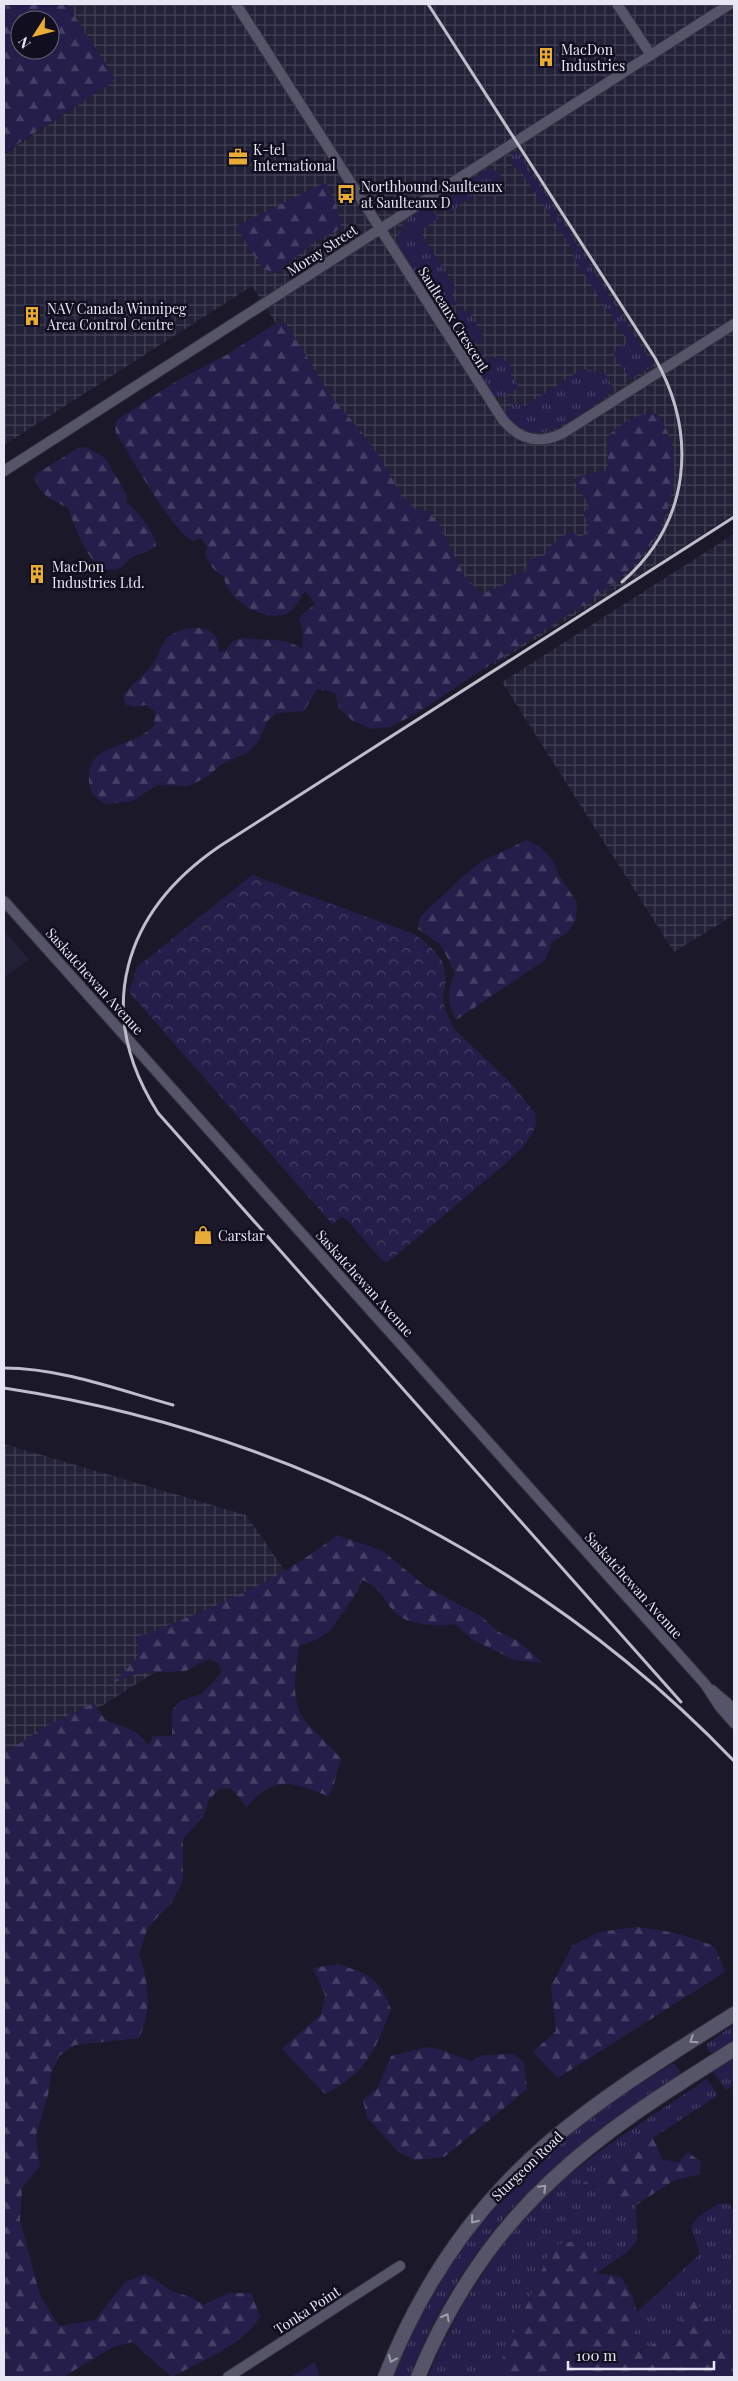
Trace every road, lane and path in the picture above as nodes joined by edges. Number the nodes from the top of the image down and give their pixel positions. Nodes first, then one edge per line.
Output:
1 (236, 4) edge
2 (617, 4) edge
3 (730, 4) edge
4 (651, 55) junction
5 (381, 229) junction
6 (734, 324) edge
7 (4, 471) edge
8 (4, 901) edge
9 (705, 1684) junction
10 (734, 1709) edge
11 (734, 1723) edge
12 (734, 2014) edge
13 (734, 2048) edge
14 (400, 2266) dead end
15 (228, 2377) edge
16 (385, 2377) edge
17 (418, 2377) edge

1 - 5 street, Saulteaux Crescent
2 - 4 street
3 - 4 street, Moray Street
4 - 5 street, Moray Street
5 - 6 street, Saulteaux Crescent
5 - 7 street, Moray Street
8 - 9 street, Saskatchewan Avenue
9 - 10 street, Saskatchewan Avenue
9 - 11 street, Saskatchewan Avenue
12 -> 16 main road, Sturgeon Road
17 -> 13 main road, Sturgeon Road
14 - 15 street, Tonka Point

